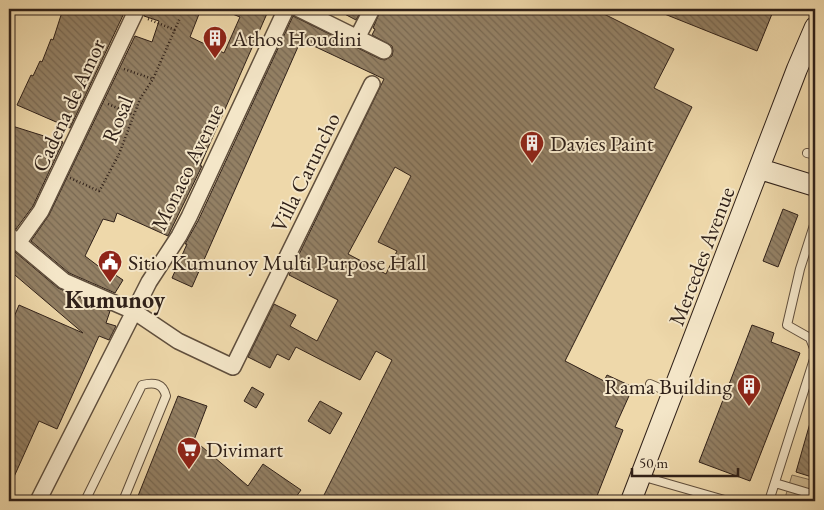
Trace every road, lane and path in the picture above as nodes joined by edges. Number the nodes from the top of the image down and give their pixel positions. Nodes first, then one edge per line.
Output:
1 (137, 9) edge
2 (286, 9) edge
3 (299, 9) edge
4 (372, 9) edge
5 (180, 18) dead end
6 (815, 27) edge
7 (357, 38) junction
8 (384, 51) dead end
9 (110, 64) junction
10 (153, 79) junction
11 (372, 84) dead end
12 (95, 98) junction
13 (134, 115) junction
14 (807, 153) dead end
15 (815, 155) edge
16 (760, 169) junction
17 (59, 173) junction
18 (815, 186) edge
19 (815, 222) edge
20 (13, 239) edge
21 (135, 312) junction
22 (815, 351) edge
23 (815, 356) edge
24 (650, 384) dead end
25 (673, 394) junction
26 (641, 476) junction
27 (775, 483) junction
28 (815, 495) edge
29 (38, 501) edge
30 (85, 501) edge
31 (123, 501) edge
32 (631, 501) edge
33 (728, 501) edge
34 (769, 501) edge

1 - 9 street, Cadena de Amor
2 - 21 street, Monaco Avenue
3 - 7 street
4 - 7 street
5 - 10 path, Rosal
6 - 16 main road, Mercedes Avenue
7 - 8 street
9 - 10 path
9 - 12 street, Cadena de Amor
10 - 13 path, Rosal
11 - 21 street, Villa Caruncho
12 - 13 path
12 - 17 street, Cadena de Amor
13 - 17 path, Rosal
14 - 15 lane
16 - 18 main road
16 - 25 main road, Mercedes Avenue
17 - 20 street, Cadena de Amor
19 - 22 lane
20 - 21 street
21 - 29 street, Monaco Avenue
23 - 27 lane
24 - 25 lane
25 - 26 main road, Mercedes Avenue
26 - 32 main road, Mercedes Avenue
26 - 33 lane
27 - 28 lane
27 - 34 lane
30 - 31 lane

